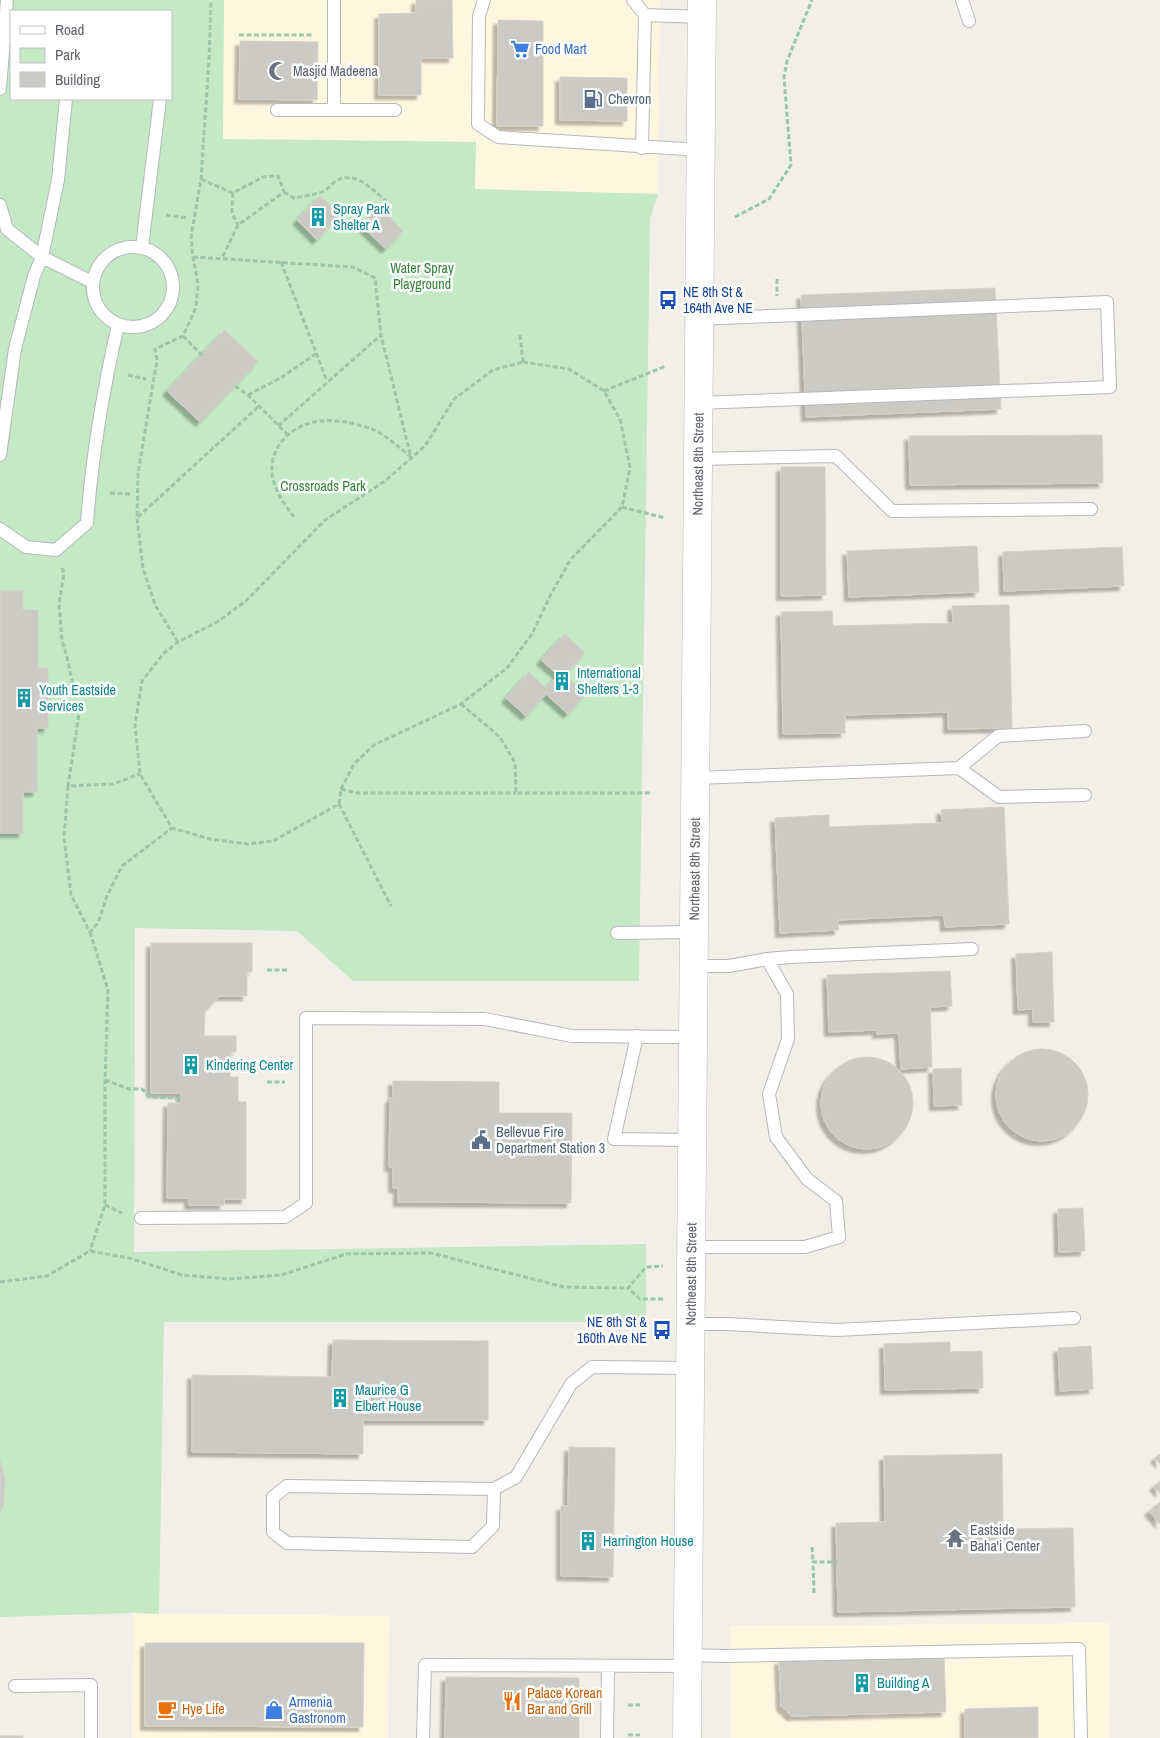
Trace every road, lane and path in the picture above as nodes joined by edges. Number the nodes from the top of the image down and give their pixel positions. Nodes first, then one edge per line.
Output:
1 (7, 0) edge
2 (211, 0) edge
3 (334, 0) edge
4 (484, 0) edge
5 (633, 0) edge
6 (812, 0) edge
7 (962, 0) edge
8 (702, 9) edge
9 (644, 15) junction
10 (969, 21) dead end
11 (239, 35) dead end
12 (334, 36) junction
13 (0, 89) edge
14 (66, 100) edge
15 (160, 100) edge
16 (277, 110) dead end
17 (334, 110) junction
18 (395, 110) dead end
19 (642, 148) junction
20 (701, 150) junction
21 (201, 179) junction
22 (284, 192) junction
23 (233, 193) junction
24 (389, 204) dead end
25 (0, 205) edge
26 (165, 215) dead end
27 (735, 216) dead end
28 (188, 218) dead end
29 (238, 225) junction
30 (142, 248) junction
31 (42, 256) junction
32 (192, 258) junction
33 (222, 258) junction
34 (281, 262) junction
35 (777, 279) dead end
36 (92, 282) junction
37 (778, 302) dead end
38 (699, 320) junction
39 (118, 325) junction
40 (381, 335) junction
41 (520, 335) dead end
42 (183, 336) junction
43 (317, 353) junction
44 (202, 355) dead end
45 (523, 362) junction
46 (666, 366) dead end
47 (123, 374) dead end
48 (146, 379) dead end
49 (327, 381) junction
50 (235, 386) dead end
51 (604, 391) junction
52 (248, 395) junction
53 (698, 403) junction
54 (259, 406) junction
55 (278, 426) junction
56 (288, 435) junction
57 (0, 455) edge
58 (411, 458) junction
59 (698, 458) junction
60 (106, 492) dead end
61 (130, 494) dead end
62 (622, 507) junction
63 (1091, 509) dead end
64 (294, 517) dead end
65 (137, 518) junction
66 (664, 518) dead end
67 (0, 529) edge
68 (56, 550) junction
69 (178, 642) junction
70 (461, 704) junction
71 (1084, 731) dead end
72 (959, 768) junction
73 (140, 774) junction
74 (695, 778) junction
75 (68, 786) junction
76 (342, 789) junction
77 (651, 793) dead end
78 (516, 794) junction
79 (1085, 795) dead end
80 (339, 804) junction
81 (172, 828) junction
82 (391, 906) dead end
83 (90, 932) junction
84 (694, 932) junction
85 (617, 933) dead end
86 (972, 949) dead end
87 (767, 959) junction
88 (694, 966) junction
89 (267, 970) dead end
90 (288, 970) dead end
91 (637, 1036) junction
92 (693, 1037) junction
93 (105, 1080) junction
94 (266, 1082) dead end
95 (288, 1082) dead end
96 (181, 1098) dead end
97 (692, 1140) junction
98 (140, 1218) dead end
99 (691, 1246) junction
100 (90, 1251) junction
101 (664, 1266) dead end
102 (0, 1282) edge
103 (628, 1288) junction
104 (663, 1299) dead end
105 (1074, 1318) dead end
106 (691, 1324) junction
107 (690, 1368) junction
108 (494, 1489) junction
109 (812, 1547) dead end
110 (813, 1562) junction
111 (837, 1562) dead end
112 (814, 1594) dead end
113 (688, 1661) junction
114 (608, 1667) junction
115 (16, 1686) dead end
116 (91, 1738) edge
117 (423, 1738) edge
118 (607, 1738) edge
119 (687, 1738) edge
120 (1081, 1738) edge

1 - 13 lane
2 - 21 path
3 - 12 lane
4 - 19 lane
5 - 9 lane
6 - 27 path
7 - 10 lane
8 - 9 lane
8 - 20 main road, Northeast 8th Street
9 - 19 lane
11 - 12 path
12 - 17 lane
14 - 31 lane
15 - 30 lane
16 - 17 lane
17 - 18 lane
19 - 20 lane
20 - 38 main road, Northeast 8th Street
21 - 23 path
21 - 32 path
22 - 23 path
22 - 24 path
22 - 29 path
23 - 29 path
25 - 31 lane
26 - 28 path
29 - 33 path
30 - 36 lane
30 - 39 lane
31 - 36 lane
31 - 57 lane
32 - 33 path
32 - 42 path
33 - 34 path
34 - 40 path
34 - 43 path
35 - 37 path
36 - 39 lane
38 - 53 main road, Northeast 8th Street
38 - 53 lane
39 - 68 lane
40 - 49 path
40 - 58 path
41 - 45 path
42 - 44 path
42 - 65 path
43 - 49 path
43 - 52 path
45 - 51 path
45 - 58 path
46 - 51 path
47 - 48 path
49 - 55 path
50 - 52 path
51 - 62 path
52 - 54 path
53 - 59 main road, Northeast 8th Street
54 - 55 path
54 - 65 path
55 - 56 path
56 - 58 path
56 - 64 path
58 - 69 path
59 - 63 lane
59 - 74 main road, Northeast 8th Street
60 - 61 path
62 - 66 path
62 - 70 path
65 - 69 path
67 - 68 lane
68 - 75 path
69 - 73 path
70 - 76 path
70 - 78 path
71 - 72 lane
72 - 74 lane
72 - 79 lane
73 - 75 path
73 - 81 path
74 - 84 main road, Northeast 8th Street
75 - 83 path
76 - 78 path
76 - 80 path
77 - 78 path
80 - 81 path
80 - 82 path
81 - 83 path
83 - 93 path
84 - 85 lane
84 - 88 main road, Northeast 8th Street
86 - 87 lane
87 - 88 lane
87 - 99 lane
88 - 92 main road, Northeast 8th Street
89 - 90 path
91 - 92 lane
91 - 97 lane
91 - 98 lane
92 - 97 main road, Northeast 8th Street
93 - 96 path
93 - 100 path
94 - 95 path
97 - 99 main road, Northeast 8th Street
99 - 106 main road, Northeast 8th Street
100 - 102 path
100 - 103 path
101 - 103 path
103 - 104 path
105 - 106 lane
106 - 107 main road, Northeast 8th Street
107 - 108 lane
107 - 113 main road, Northeast 8th Street
108 - 108 lane
109 - 110 path
110 - 111 path
110 - 112 path
113 - 114 lane
113 - 119 main road, Northeast 8th Street
113 - 120 lane
114 - 117 lane
114 - 118 lane
115 - 116 lane

